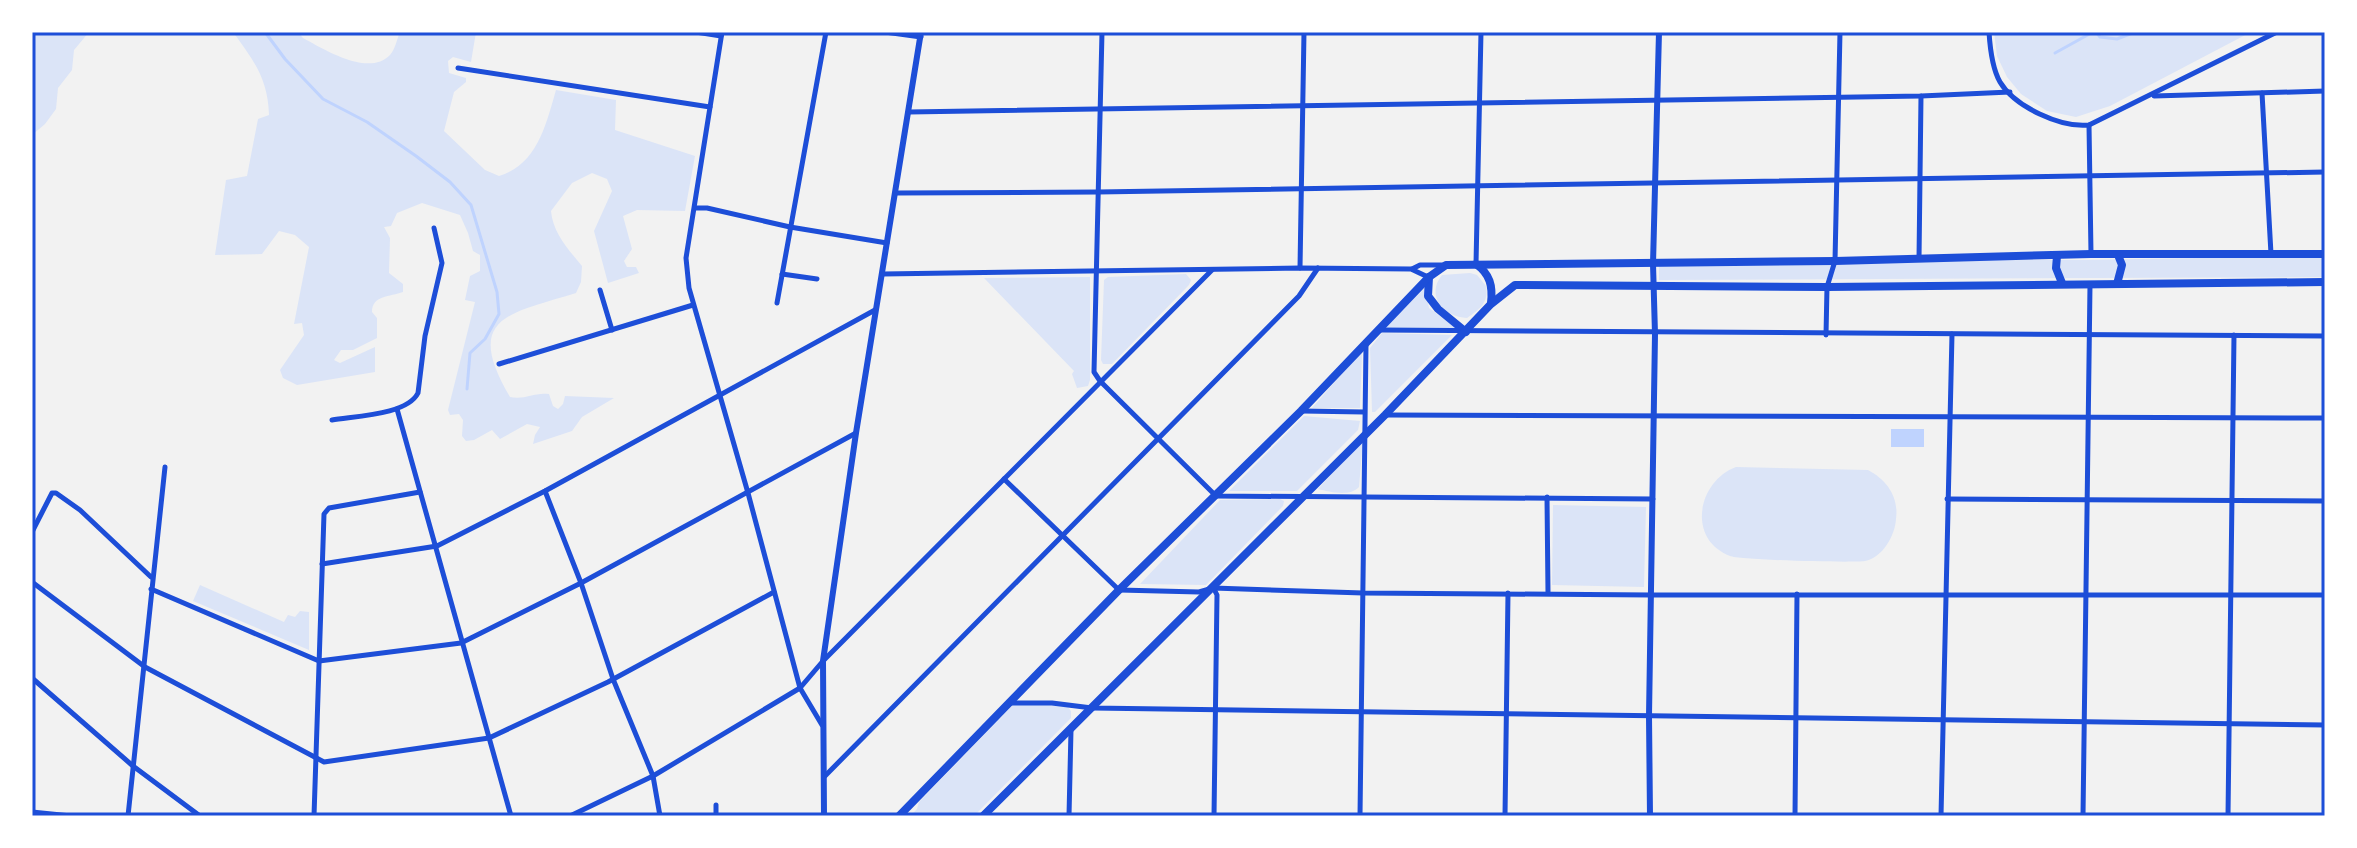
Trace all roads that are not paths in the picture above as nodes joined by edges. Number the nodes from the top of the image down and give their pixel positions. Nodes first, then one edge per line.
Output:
1 (696, 32) edge
2 (826, 32) edge
3 (885, 32) edge
4 (1102, 32) edge
5 (1304, 32) edge
6 (1481, 32) edge
7 (1659, 32) edge
8 (1840, 32) edge
9 (1989, 32) edge
10 (2277, 32) edge
11 (722, 34) edge
12 (921, 35) edge
13 (458, 68) dead end
14 (2325, 91) edge
15 (2010, 92) junction
16 (2262, 92) junction
17 (1921, 96) junction
18 (2149, 96) junction
19 (1839, 98) junction
20 (1658, 100) junction
21 (1480, 103) junction
22 (1301, 106) junction
23 (710, 107) junction
24 (1100, 109) junction
25 (909, 112) junction
26 (2089, 125) junction
27 (2325, 172) edge
28 (2267, 174) junction
29 (2091, 176) junction
30 (1920, 178) junction
31 (1837, 181) junction
32 (1656, 183) junction
33 (1478, 185) junction
34 (1301, 187) junction
35 (1098, 192) junction
36 (896, 193) junction
37 (695, 208) junction
38 (790, 227) junction
39 (434, 228) dead end
40 (888, 244) junction
41 (2091, 254) junction
42 (2325, 254) edge
43 (2118, 255) junction
44 (2271, 255) junction
45 (2057, 256) junction
46 (1919, 259) junction
47 (1835, 261) junction
48 (1476, 264) junction
49 (1653, 264) junction
50 (1446, 265) junction
51 (1300, 268) junction
52 (1318, 268) junction
53 (1411, 269) junction
54 (1212, 270) junction
55 (1097, 271) junction
56 (782, 274) junction
57 (883, 274) junction
58 (1429, 277) junction
59 (817, 279) dead end
60 (2325, 282) edge
61 (2062, 283) junction
62 (2090, 283) junction
63 (2117, 284) junction
64 (1654, 286) junction
65 (1827, 287) junction
66 (600, 290) dead end
67 (777, 303) dead end
68 (1491, 304) junction
69 (693, 305) junction
70 (875, 310) junction
71 (612, 330) junction
72 (1379, 330) junction
73 (1466, 332) junction
74 (1655, 334) junction
75 (1952, 334) junction
76 (2089, 334) junction
77 (1826, 335) junction
78 (2234, 335) junction
79 (2325, 336) edge
80 (1366, 344) junction
81 (499, 364) dead end
82 (1100, 381) junction
83 (719, 396) junction
84 (397, 409) junction
85 (1301, 411) junction
86 (1364, 412) junction
87 (1654, 414) junction
88 (1385, 415) junction
89 (1950, 417) junction
90 (2089, 417) junction
91 (2233, 417) junction
92 (2325, 418) edge
93 (332, 420) dead end
94 (1365, 432) junction
95 (856, 433) junction
96 (1159, 437) junction
97 (165, 467) dead end
98 (1004, 479) junction
99 (545, 491) junction
100 (420, 492) junction
101 (748, 493) junction
102 (1302, 495) junction
103 (1364, 495) junction
104 (1216, 496) junction
105 (1547, 497) junction
106 (1653, 499) junction
107 (1947, 499) junction
108 (2088, 501) junction
109 (2231, 501) junction
110 (2325, 501) edge
111 (32, 532) edge
112 (1061, 537) junction
113 (437, 546) junction
114 (322, 564) junction
115 (152, 578) junction
116 (32, 582) edge
117 (581, 583) junction
118 (1213, 588) junction
119 (151, 589) junction
120 (1119, 590) junction
121 (774, 592) junction
122 (1363, 593) junction
123 (1508, 593) junction
124 (1548, 593) junction
125 (1797, 594) junction
126 (1946, 594) junction
127 (1651, 595) junction
128 (2087, 595) junction
129 (2231, 595) junction
130 (2325, 595) edge
131 (461, 643) junction
132 (319, 661) junction
133 (823, 661) junction
134 (145, 667) junction
135 (32, 678) edge
136 (613, 679) junction
137 (800, 688) junction
138 (1010, 703) junction
139 (1092, 708) junction
140 (1215, 708) junction
141 (1362, 712) junction
142 (1508, 714) junction
143 (1649, 716) junction
144 (1796, 720) junction
145 (1942, 722) junction
146 (2085, 722) junction
147 (822, 725) junction
148 (2230, 725) junction
149 (2325, 725) edge
150 (1071, 730) junction
151 (489, 738) junction
152 (316, 760) junction
153 (133, 766) junction
154 (653, 776) junction
155 (824, 776) junction
156 (716, 805) dead end
157 (32, 812) edge
158 (71, 816) edge
159 (128, 816) edge
160 (200, 816) edge
161 (314, 816) edge
162 (511, 816) edge
163 (570, 816) edge
164 (660, 816) edge
165 (716, 816) edge
166 (824, 816) edge
167 (899, 816) edge
168 (983, 816) edge
169 (1069, 816) edge
170 (1214, 816) edge
171 (1360, 816) edge
172 (1505, 816) edge
173 (1650, 816) edge
174 (1795, 816) edge
175 (1941, 816) edge
176 (2083, 816) edge
177 (2228, 816) edge

1 - 11 street
2 - 38 street
3 - 12 street
4 - 24 street
5 - 22 street
6 - 21 street
7 - 20 street
8 - 19 street
9 - 15 street
10 - 18 street
11 - 23 street
12 - 25 street
13 - 23 street
14 - 16 street
15 - 17 street
15 - 26 street
16 - 18 street
16 - 28 street
17 - 19 street
17 - 30 street
18 - 26 street
19 - 20 street
19 - 31 street
20 - 21 street
20 - 32 street
21 - 22 street
21 - 33 street
22 - 24 street
22 - 34 street
23 - 37 street
24 - 25 street
24 - 35 street
25 - 36 street
26 - 29 street
27 - 28 street
28 - 29 street
28 - 44 street
29 - 30 street
29 - 41 street
30 - 31 street
30 - 46 street
31 - 32 street
31 - 47 street
32 - 33 street
32 - 49 street
33 - 34 street
33 - 48 street
34 - 35 street
34 - 51 street
35 - 36 street
35 - 55 street
36 - 40 street
37 - 38 street
37 - 69 street
38 - 40 street
38 - 56 street
39 - 84 street
40 - 57 street
41 - 43 main road
41 - 45 main road
42 - 44 main road
43 - 44 main road
43 - 63 main road
45 - 46 main road
45 - 61 main road
46 - 47 main road
47 - 49 main road
47 - 65 street
48 - 49 main road
48 - 50 main road
48 - 68 main road
49 - 64 street
50 - 53 street
50 - 58 main road
51 - 52 street
51 - 54 street
52 - 53 street
52 - 96 street
53 - 58 street
54 - 55 street
54 - 82 street
55 - 57 street
55 - 82 street
56 - 59 street
56 - 67 street
57 - 70 street
58 - 72 main road
58 - 73 main road
60 - 63 main road
61 - 62 main road
61 - 65 main road
62 - 63 main road
62 - 76 street
64 - 65 main road
64 - 68 main road
64 - 74 street
65 - 77 street
66 - 71 street
68 - 73 main road
69 - 71 street
69 - 83 street
70 - 83 street
70 - 95 street
71 - 81 street
72 - 73 street
72 - 80 main road
73 - 74 street
73 - 88 main road
74 - 77 street
74 - 87 street
75 - 76 street
75 - 77 street
75 - 89 street
76 - 78 street
76 - 90 street
78 - 79 street
78 - 91 street
80 - 85 main road
80 - 86 street
82 - 96 street
82 - 98 street
83 - 99 street
83 - 101 street
84 - 93 street
84 - 100 street
85 - 86 street
85 - 104 main road
86 - 94 street
87 - 88 street
87 - 89 street
87 - 106 street
88 - 94 main road
89 - 90 street
89 - 107 street
90 - 91 street
90 - 108 street
91 - 92 street
91 - 109 street
94 - 102 main road
94 - 103 street
95 - 101 street
95 - 133 street
96 - 104 street
96 - 112 street
97 - 115 street
98 - 112 street
98 - 133 street
99 - 113 street
99 - 117 street
100 - 113 street
100 - 114 street
101 - 117 street
101 - 121 street
102 - 103 street
102 - 104 street
102 - 118 main road
103 - 105 street
103 - 122 street
104 - 120 main road
105 - 106 street
105 - 124 street
106 - 127 street
107 - 108 street
107 - 126 street
108 - 109 street
108 - 128 street
109 - 110 street
109 - 129 street
111 - 115 street
112 - 120 street
112 - 155 street
113 - 114 street
113 - 131 street
114 - 132 street
115 - 119 street
116 - 134 street
117 - 131 street
117 - 136 street
118 - 120 street
118 - 122 street
118 - 139 main road
118 - 140 street
119 - 132 street
119 - 134 street
120 - 138 main road
121 - 136 street
121 - 137 street
122 - 123 street
122 - 141 street
123 - 124 street
123 - 142 street
124 - 127 street
125 - 126 street
125 - 127 street
125 - 144 street
126 - 128 street
126 - 145 street
127 - 143 street
128 - 129 street
128 - 146 street
129 - 130 street
129 - 148 street
131 - 132 street
131 - 151 street
132 - 152 street
133 - 137 street
133 - 147 street
134 - 152 street
134 - 153 street
135 - 153 street
136 - 151 street
136 - 154 street
137 - 147 street
137 - 154 street
138 - 139 street
138 - 167 main road
139 - 140 street
139 - 150 main road
140 - 141 street
140 - 170 street
141 - 142 street
141 - 171 street
142 - 143 street
142 - 172 street
143 - 144 street
143 - 173 street
144 - 145 street
144 - 174 street
145 - 146 street
145 - 175 street
146 - 148 street
146 - 176 street
147 - 155 street
148 - 149 street
148 - 177 street
150 - 168 main road
150 - 169 street
151 - 152 street
151 - 162 street
152 - 161 street
153 - 159 street
153 - 160 street
154 - 163 street
154 - 164 street
155 - 166 street
156 - 165 street
157 - 158 street

